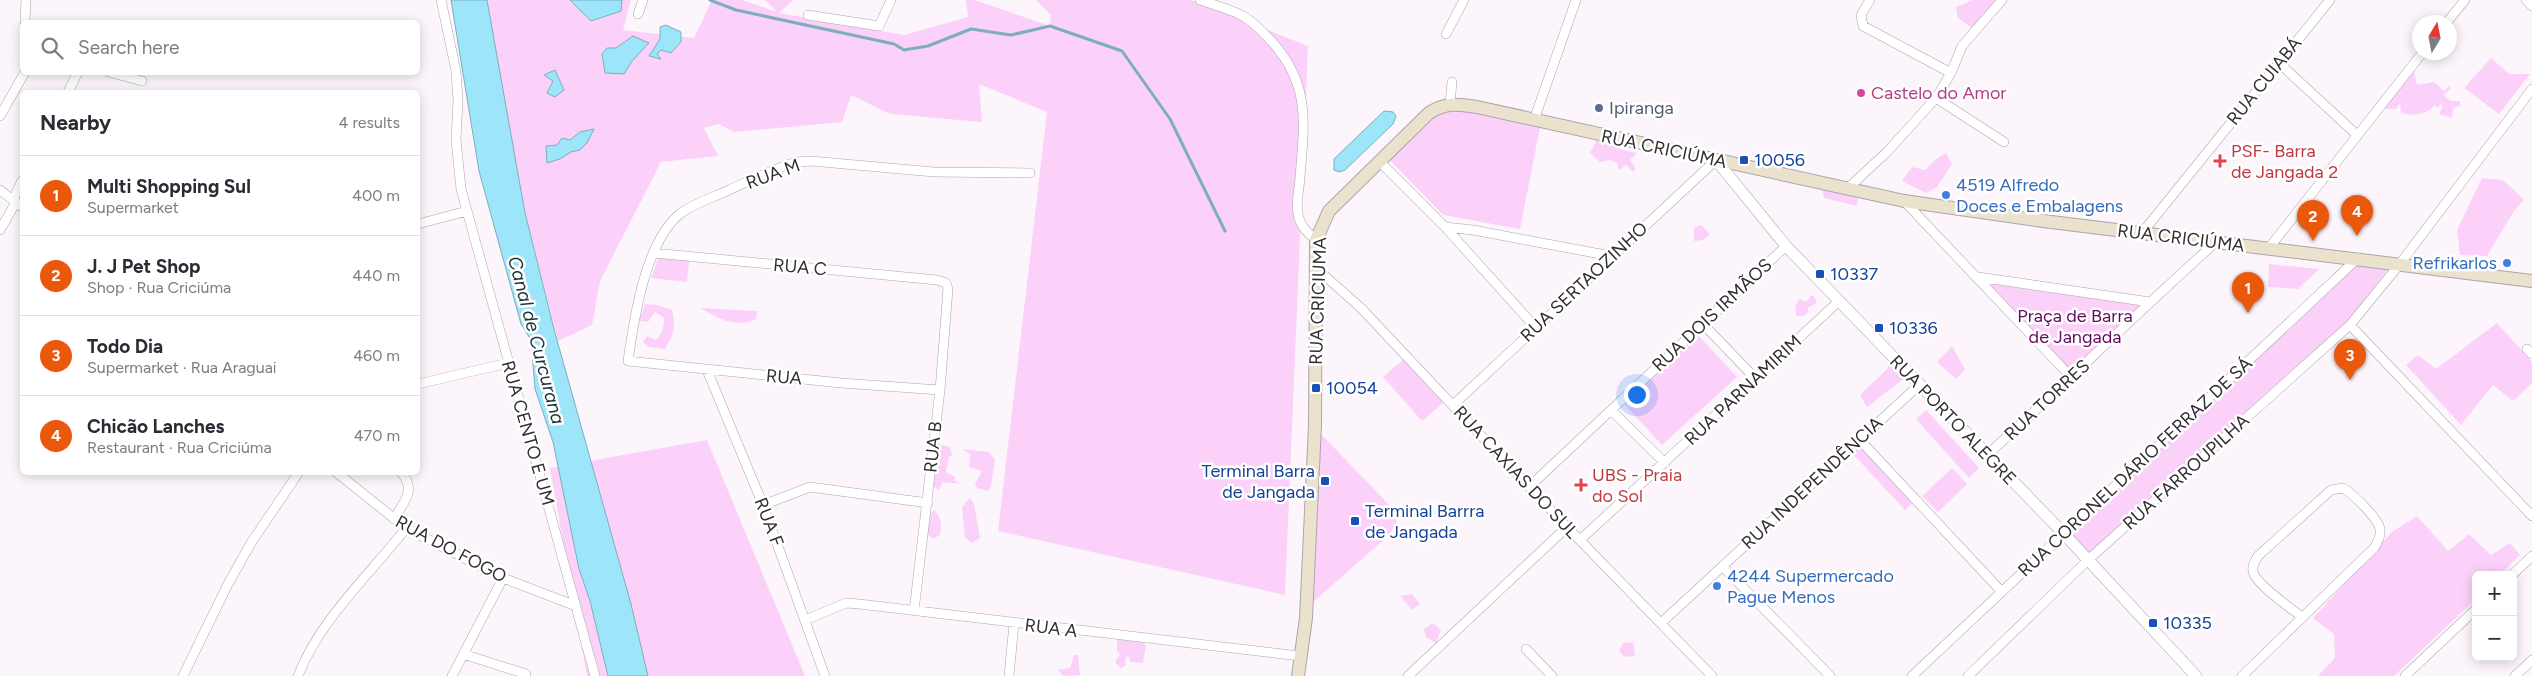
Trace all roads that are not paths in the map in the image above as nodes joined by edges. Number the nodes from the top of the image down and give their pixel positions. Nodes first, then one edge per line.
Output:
1 (26, 0) edge
2 (441, 0) edge
3 (643, 0) edge
4 (891, 0) edge
5 (1200, 0) edge
6 (1464, 0) edge
7 (1870, 0) edge
8 (2002, 0) edge
9 (2330, 0) edge
10 (2465, 0) edge
11 (2526, 0) edge
12 (1573, 1) edge
13 (2532, 6) edge
14 (638, 14) dead end
15 (808, 15) dead end
16 (2453, 15) edge
17 (25, 20) edge
18 (1446, 34) dead end
19 (2417, 60) edge
20 (2278, 62) junction
21 (1951, 73) junction
22 (23, 75) edge
23 (76, 75) edge
24 (120, 75) edge
25 (142, 81) dead end
26 (1452, 82) dead end
27 (2532, 89) edge
28 (69, 90) edge
29 (1936, 98) junction
30 (1450, 104) junction
31 (0, 116) edge
32 (1534, 120) junction
33 (2357, 135) junction
34 (2004, 142) dead end
35 (1716, 160) junction
36 (1379, 161) junction
37 (1030, 173) dead end
38 (1847, 189) junction
39 (0, 190) edge
40 (20, 190) edge
41 (1904, 201) junction
42 (17, 203) edge
43 (467, 211) junction
44 (420, 223) edge
45 (1445, 227) junction
46 (0, 230) edge
47 (2142, 233) junction
48 (1316, 240) junction
49 (2216, 242) junction
50 (1786, 246) junction
51 (2269, 248) junction
52 (654, 253) junction
53 (1611, 256) junction
54 (2358, 258) junction
55 (2399, 265) junction
56 (1317, 269) junction
57 (1978, 277) junction
58 (2532, 280) edge
59 (946, 283) joint
60 (1839, 301) junction
61 (2150, 302) junction
62 (1703, 324) junction
63 (2350, 325) junction
64 (1535, 327) junction
65 (628, 361) joint
66 (508, 363) junction
67 (707, 370) junction
68 (1756, 378) junction
69 (2072, 378) junction
70 (420, 384) edge
71 (1919, 384) junction
72 (940, 390) junction
73 (1453, 405) junction
74 (1612, 411) junction
75 (1859, 438) junction
76 (1987, 455) junction
77 (1665, 463) junction
78 (297, 475) edge
79 (340, 475) edge
80 (404, 475) edge
81 (1529, 486) junction
82 (2532, 501) edge
83 (928, 503) junction
84 (763, 505) junction
85 (2525, 509) junction
86 (2532, 516) edge
87 (394, 519) junction
88 (1567, 527) junction
89 (406, 528) junction
90 (2064, 534) junction
91 (1580, 540) junction
92 (2532, 556) edge
93 (2088, 560) junction
94 (1723, 567) junction
95 (2516, 571) edge
96 (503, 578) junction
97 (2002, 592) junction
98 (576, 606) junction
99 (914, 611) junction
100 (2472, 613) edge
101 (2302, 618) junction
102 (805, 620) junction
103 (1014, 623) junction
104 (1661, 623) junction
105 (1526, 649) dead end
106 (463, 654) junction
107 (1300, 656) junction
108 (2532, 660) edge
109 (526, 674) dead end
110 (183, 676) edge
111 (298, 676) edge
112 (452, 676) edge
113 (594, 676) edge
114 (825, 676) edge
115 (1009, 676) edge
116 (1298, 676) edge
117 (1408, 676) edge
118 (1552, 676) edge
119 (1712, 676) edge
120 (1830, 676) edge
121 (1912, 676) edge
122 (1968, 676) edge
123 (2196, 676) edge
124 (2242, 676) edge
125 (2405, 676) edge
126 (2515, 676) edge

1 - 17 street
2 - 43 street, RUA CENTO E UM
3 - 14 street
4 - 15 street
5 - 48 street
6 - 18 street
7 - 21 street
8 - 21 street
9 - 20 street, RUA CUIABÁ
10 - 16 street
11 - 13 street
12 - 32 street
19 - 33 street
20 - 33 street
20 - 47 street, RUA CUIABÁ
21 - 29 street
22 - 31 street
23 - 28 street
24 - 25 street
26 - 30 street
27 - 55 street, RUA FARROUPILHA
29 - 34 street
29 - 38 street
30 - 32 main road, RUA CRICIÚMA
30 - 36 main road, RUA CRICIUMA
32 - 35 main road, RUA CRICIÚMA
33 - 51 street
35 - 38 main road, RUA CRICIÚMA
35 - 50 street, RUA PORTO ALEGRE
35 - 53 street, RUA SERTAOZINHO
36 - 45 street
36 - 48 main road, RUA CRICIUMA
37 - 52 street, RUA M
38 - 41 main road, RUA CRICIÚMA
39 - 42 street
40 - 42 street
41 - 47 main road, RUA CRICIÚMA
41 - 57 street
42 - 46 street
43 - 44 street
43 - 66 street, RUA CENTO E UM
45 - 53 street
45 - 64 street
47 - 49 main road, RUA CRICIÚMA
48 - 56 main road, RUA CRICIUMA
49 - 51 main road, RUA CRICIÚMA
49 - 61 street, RUA TORRES
50 - 60 street, RUA PORTO ALEGRE
50 - 62 street, RUA DOIS IRMÃOS
51 - 54 main road, RUA CRICIÚMA
52 - 59 street, RUA C
52 - 65 street, RUA M
53 - 64 street, RUA SERTAOZINHO
54 - 55 main road, RUA CRICIÚMA
54 - 90 street, RUA CORONEL DÁRIO FERRAZ DE SÁ
55 - 58 main road, RUA CRICIÚMA
55 - 63 street, RUA FARROUPILHA
56 - 73 street, RUA CAXIAS DO SUL
56 - 107 main road, RUA CRICIUMA
57 - 61 street
57 - 69 street
59 - 72 street, RUA B
60 - 68 street, RUA PARNAMIRIM
60 - 71 street, RUA PORTO ALEGRE
61 - 69 street, RUA TORRES
62 - 68 street
62 - 74 street, RUA DOIS IRMÃOS
63 - 85 street
63 - 93 street, RUA FARROUPILHA
64 - 73 street, RUA SERTAOZINHO
65 - 67 street, RUA
66 - 70 street
66 - 98 street, RUA CENTO E UM
67 - 72 street, RUA
67 - 84 street, RUA F
68 - 77 street, RUA PARNAMIRIM
69 - 76 street, RUA TORRES
71 - 75 street, RUA INDEPENDÊNCIA
71 - 76 street, RUA PORTO ALEGRE
72 - 83 street, RUA B
73 - 81 street, RUA CAXIAS DO SUL
74 - 77 street
74 - 81 street, RUA DOIS IRMÃOS
75 - 94 street, RUA INDEPENDÊNCIA
75 - 97 street
76 - 90 street, RUA PORTO ALEGRE
77 - 91 street, RUA PARNAMIRIM
78 - 110 street
79 - 87 street, RUA DO FOGO
80 - 87 street
81 - 88 street, RUA CAXIAS DO SUL
82 - 85 street
83 - 84 street
83 - 99 street, RUA B
84 - 102 street, RUA F
85 - 86 street
87 - 89 street, RUA DO FOGO
88 - 91 street, RUA CAXIAS DO SUL
88 - 117 street
89 - 96 street, RUA DO FOGO
89 - 111 street
90 - 93 street, RUA PORTO ALEGRE
90 - 97 street, RUA CORONEL DÁRIO FERRAZ DE SÁ
91 - 104 street, RUA CAXIAS DO SUL
92 - 95 street
93 - 122 street, RUA FARROUPILHA
93 - 123 street, RUA PORTO ALEGRE
94 - 104 street, RUA INDEPENDÊNCIA
94 - 120 street
96 - 98 street, RUA DO FOGO
96 - 106 street
97 - 121 street, RUA CORONEL DÁRIO FERRAZ DE SÁ
98 - 113 street, RUA CENTO E UM
99 - 102 street, RUA A
99 - 103 street, RUA A
100 - 125 street
101 - 101 street
101 - 124 street
102 - 114 street, RUA F
103 - 107 street, RUA A
103 - 115 street
104 - 119 street, RUA CAXIAS DO SUL
105 - 118 street
106 - 109 street
106 - 112 street
107 - 116 main road, RUA CRICIUMA
108 - 126 street

